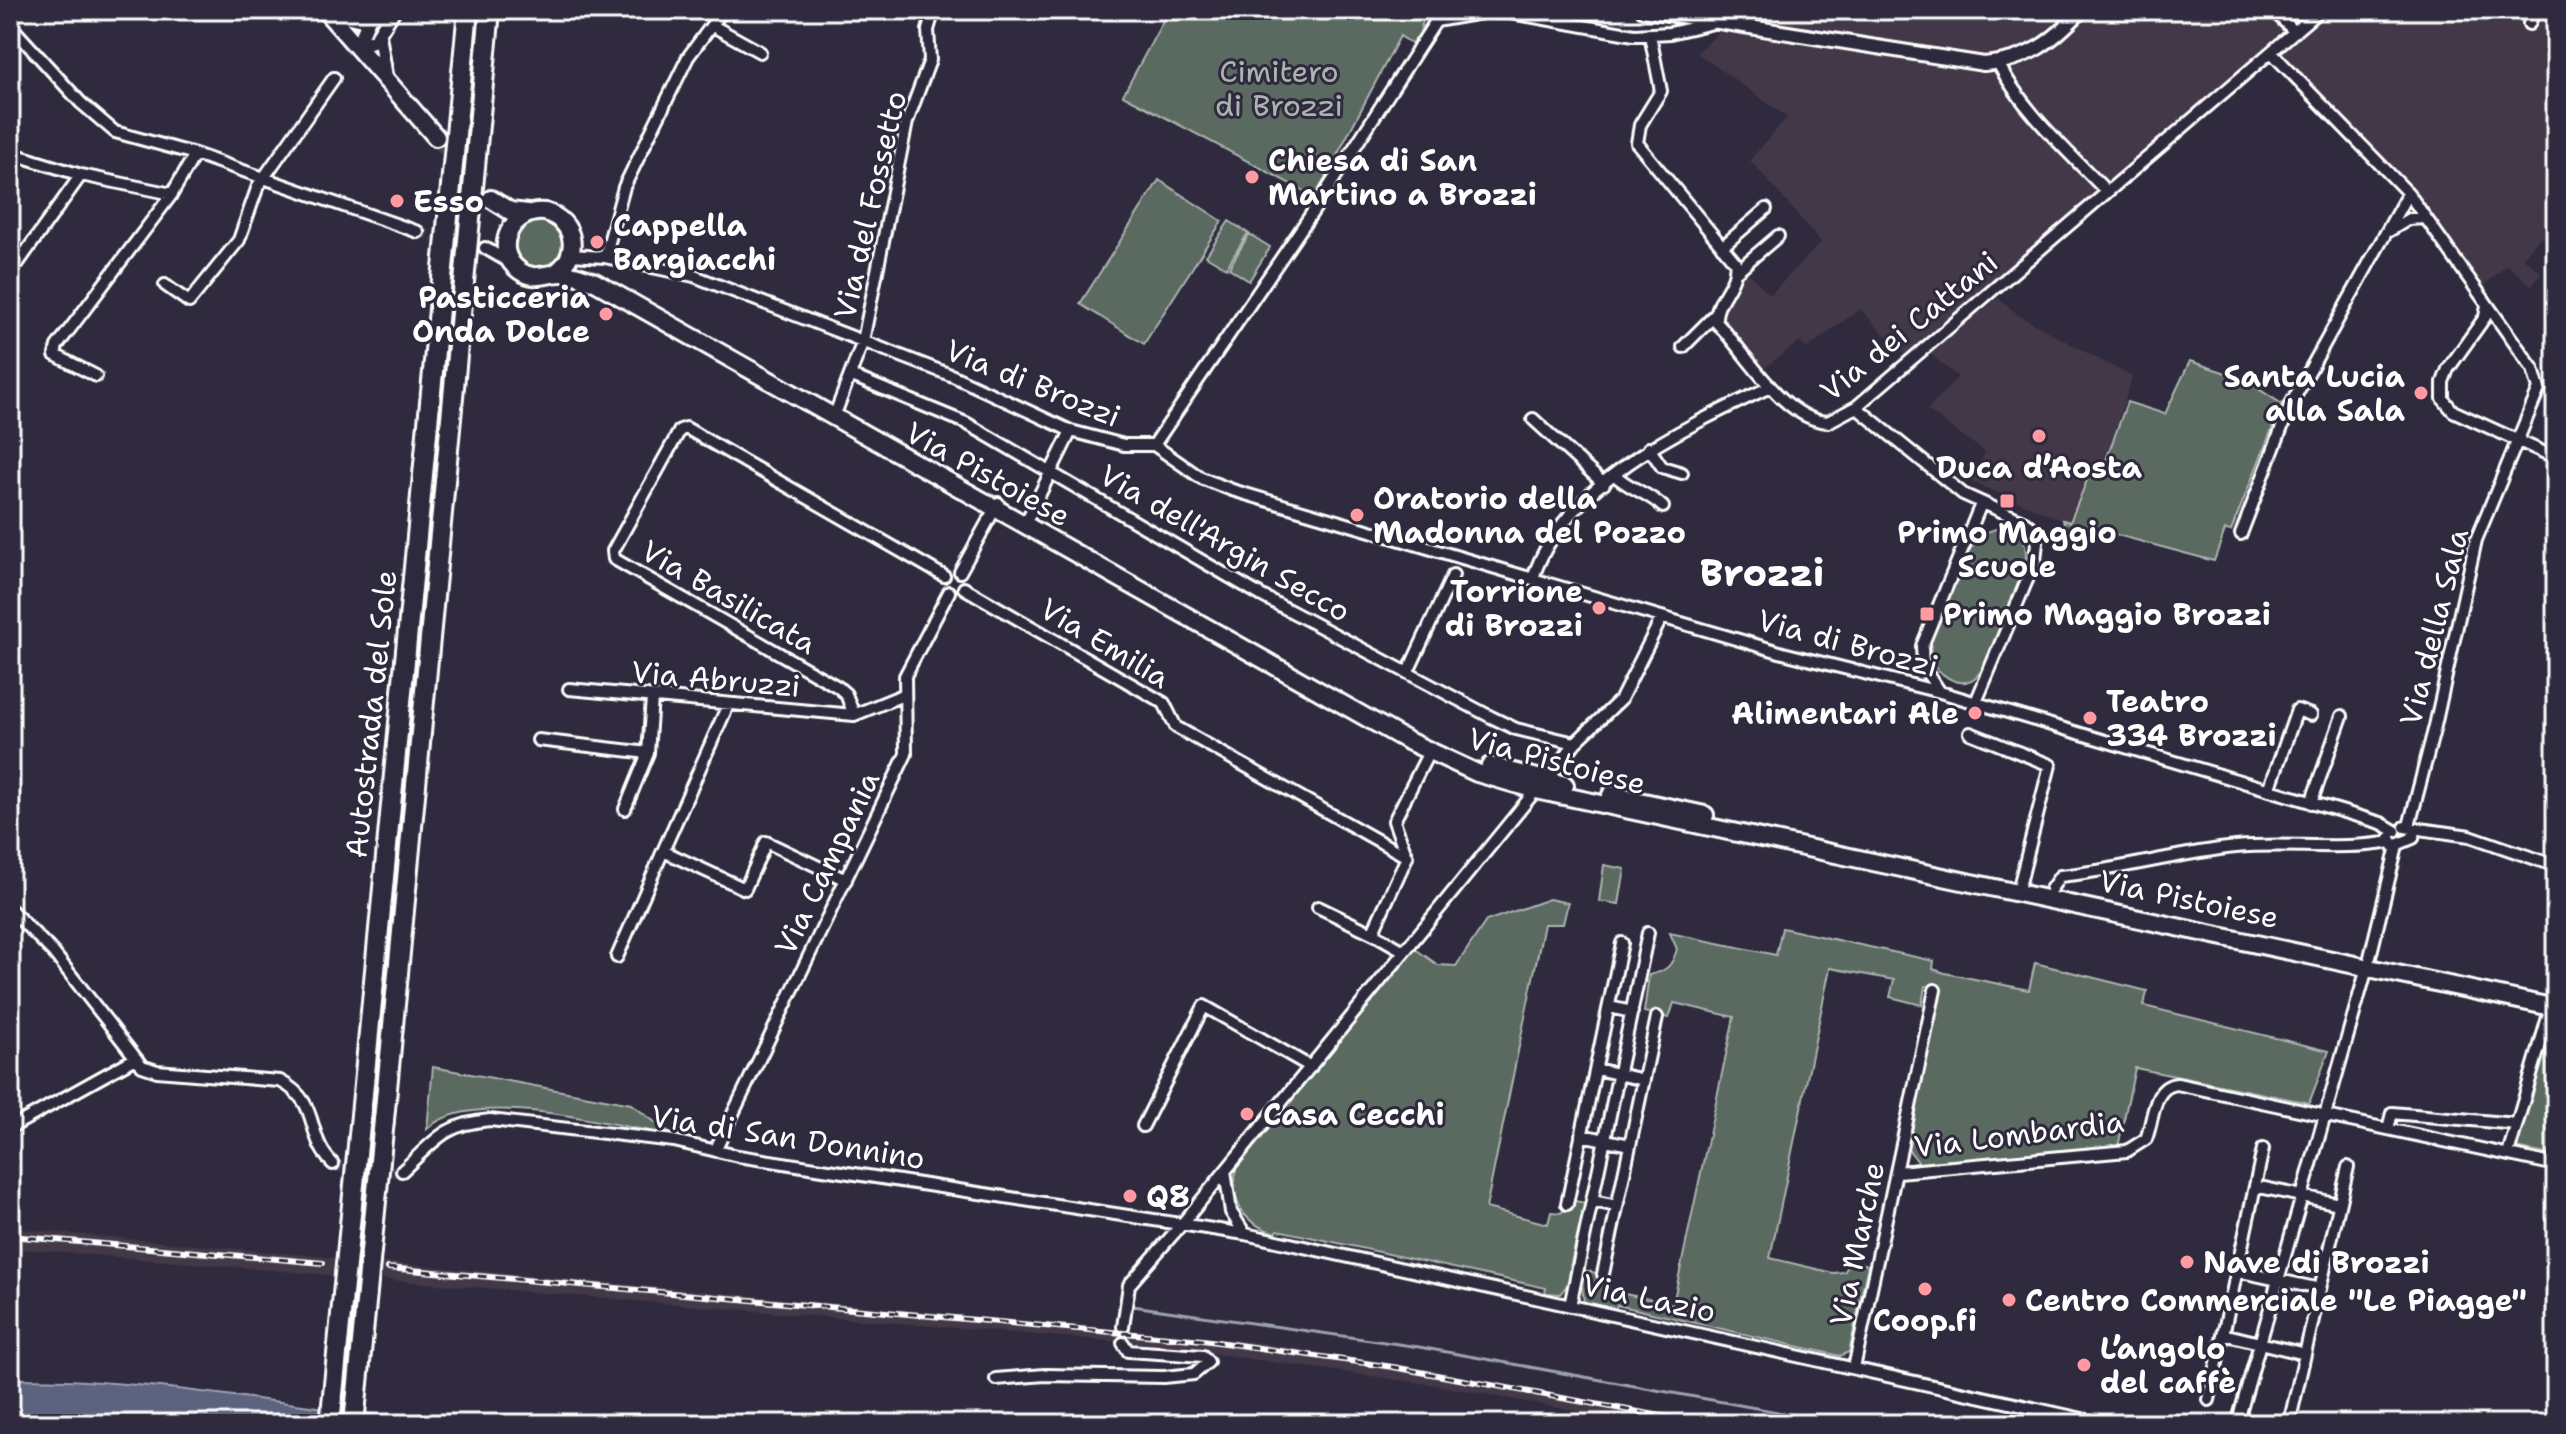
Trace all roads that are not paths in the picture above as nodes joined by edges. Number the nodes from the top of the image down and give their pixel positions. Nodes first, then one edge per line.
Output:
1 (325, 10) edge
2 (392, 10) edge
3 (468, 10) edge
4 (490, 10) edge
5 (723, 10) edge
6 (934, 10) edge
7 (1443, 10) edge
8 (1643, 10) edge
9 (2082, 10) edge
10 (2273, 10) edge
11 (2320, 10) edge
12 (2535, 10) edge
13 (362, 17) edge
14 (1436, 21) junction
15 (1718, 22) junction
16 (2529, 24) dead end
17 (10, 25) edge
18 (713, 26) junction
19 (2295, 32) junction
20 (379, 35) junction
21 (1650, 35) junction
22 (357, 47) junction
23 (760, 52) dead end
24 (2271, 52) junction
25 (1998, 63) junction
26 (334, 78) dead end
27 (392, 86) junction
28 (436, 137) tunnel mouth
29 (10, 153) edge
30 (195, 154) junction
31 (81, 175) junction
32 (265, 180) junction
33 (2107, 192) junction
34 (2408, 193) junction
35 (172, 194) junction
36 (1766, 209) dead end
37 (530, 212) junction
38 (2426, 218) junction
39 (509, 231) junction
40 (418, 232) tunnel mouth
41 (2384, 235) junction
42 (1778, 236) dead end
43 (1722, 247) junction
44 (571, 248) junction
45 (605, 257) junction
46 (18, 263) dead end
47 (516, 268) junction
48 (1737, 271) junction
49 (555, 273) junction
50 (165, 285) dead end
51 (1716, 314) junction
52 (2489, 314) junction
53 (863, 341) junction
54 (1683, 347) dead end
55 (96, 376) dead end
56 (852, 376) junction
57 (1770, 387) junction
58 (1856, 407) junction
59 (837, 409) junction
60 (1533, 419) dead end
61 (1071, 431) junction
62 (2518, 442) junction
63 (1154, 445) junction
64 (1649, 448) junction
65 (2556, 458) edge
66 (1052, 470) junction
67 (1682, 473) dead end
68 (1614, 474) junction
69 (1604, 484) junction
70 (1981, 504) junction
71 (996, 506) junction
72 (1663, 507) dead end
73 (1028, 518) junction
74 (2241, 534) dead end
75 (1456, 566) junction
76 (960, 572) junction
77 (944, 576) junction
78 (1533, 578) junction
79 (964, 588) junction
80 (949, 592) junction
81 (1662, 617) junction
82 (1408, 672) junction
83 (569, 689) dead end
84 (1940, 692) junction
85 (903, 695) junction
86 (652, 698) junction
87 (1976, 702) junction
88 (728, 705) junction
89 (854, 715) junction
90 (2311, 715) dead end
91 (2342, 716) dead end
92 (1970, 733) dead end
93 (538, 740) dead end
94 (1575, 743) junction
95 (1429, 752) junction
96 (648, 753) junction
97 (1542, 785) junction
98 (2269, 790) junction
99 (2311, 803) junction
100 (625, 809) dead end
101 (2412, 828) junction
102 (2395, 831) junction
103 (2394, 844) junction
104 (663, 851) junction
105 (1407, 857) junction
106 (2556, 866) edge
107 (846, 880) junction
108 (2020, 883) junction
109 (2051, 889) junction
110 (1318, 907) dead end
111 (10, 909) edge
112 (1648, 933) dead end
113 (1376, 935) junction
114 (1622, 943) dead end
115 (1404, 951) junction
116 (617, 957) dead end
117 (2368, 962) junction
118 (1935, 990) dead end
119 (2554, 1005) edge
120 (1609, 1007) junction
121 (1632, 1012) junction
122 (1657, 1017) dead end
123 (134, 1059) junction
124 (1311, 1067) junction
125 (1596, 1069) junction
126 (1619, 1074) junction
127 (1644, 1080) junction
128 (2324, 1115) junction
129 (2517, 1124) junction
130 (1143, 1126) dead end
131 (10, 1128) edge
132 (2388, 1129) junction
133 (1581, 1135) junction
134 (1605, 1140) junction
135 (1630, 1145) junction
136 (716, 1149) junction
137 (2263, 1149) dead end
138 (2508, 1154) junction
139 (333, 1164) dead end
140 (2556, 1165) edge
141 (2348, 1167) dead end
142 (402, 1171) tunnel mouth
143 (1225, 1171) junction
144 (1898, 1172) junction
145 (2255, 1186) junction
146 (2301, 1196) junction
147 (1592, 1201) junction
148 (1567, 1204) dead end
149 (2339, 1204) junction
150 (1617, 1206) junction
151 (1182, 1224) junction
152 (1245, 1234) junction
153 (2237, 1271) junction
154 (1603, 1274) dead end
155 (2278, 1280) junction
156 (2320, 1289) junction
157 (1570, 1306) junction
158 (1123, 1327) dead end
159 (2223, 1334) junction
160 (2260, 1344) junction
161 (1123, 1345) dead end
162 (2305, 1354) junction
163 (1854, 1368) junction
164 (996, 1379) dead end
165 (2209, 1400) dead end
166 (330, 1424) edge
167 (354, 1424) edge
168 (2105, 1424) edge
169 (2237, 1424) edge
170 (2289, 1424) edge

1 - 13 street
1 - 22 main road
2 - 13 street
2 - 20 street
3 - 166 highway, Autostrada del Sole, bridge
4 - 167 highway, Autostrada del Sole, bridge
5 - 18 street
6 - 53 street, Via del Fossetto
7 - 14 street
8 - 15 street
9 - 25 street
10 - 19 street
11 - 19 street, Via dei Cattani
12 - 16 street
13 - 22 street
14 - 21 street
14 - 63 street
15 - 21 street
15 - 25 street
17 - 30 street
18 - 23 street
18 - 45 street
19 - 24 street, Via dei Cattani
20 - 22 street
20 - 27 street
21 - 43 street
22 - 27 main road
24 - 33 street, Via dei Cattani
24 - 34 street, Via della Sala
25 - 33 street
26 - 32 street
27 - 28 main road
29 - 31 street
30 - 32 street
30 - 35 street
31 - 35 street
31 - 46 street
32 - 40 street
32 - 50 street
33 - 58 street, Via dei Cattani
34 - 38 street, Via della Sala
34 - 41 street
35 - 55 street
36 - 43 street
37 - 39 main road, Via Pistoiese
37 - 39 main road
37 - 44 main road, Via Pistoiese
38 - 41 street
38 - 52 street, Via della Sala
39 - 47 main road
39 - 47 street, Via Pistoiese
41 - 74 street
42 - 48 street
43 - 48 street
44 - 45 street, Via di Brozzi
44 - 49 main road
44 - 59 main road, Via Pistoiese
45 - 53 street, Via di Brozzi
47 - 49 main road, Via Pistoiese
48 - 51 street
49 - 71 main road, Via Pistoiese
51 - 54 street
51 - 57 street, Via dei Cattani
52 - 62 street, Via della Sala
52 - 62 street
53 - 56 street, Via del Fossetto
53 - 61 street, Via di Brozzi
56 - 59 street, Via del Fossetto
56 - 66 street, Via dell'Argin Secco
57 - 58 street, Via dei Cattani
57 - 64 street
58 - 70 street
59 - 71 main road, Via Pistoiese
60 - 69 street
61 - 63 street, Via di Brozzi
61 - 66 street
62 - 65 street
62 - 101 street, Via della Sala
63 - 75 street, Via di Brozzi
64 - 67 street
64 - 68 street
66 - 73 street
66 - 82 street, Via dell'Argin Secco
68 - 69 street
68 - 72 street
69 - 78 street
70 - 84 street
70 - 87 street
71 - 73 main road, Via Pistoiese
71 - 76 street
71 - 95 main road, Via Pistoiese
73 - 97 main road, Via Pistoiese
75 - 78 street, Via di Brozzi
75 - 82 street
76 - 77 street
76 - 79 street
77 - 80 street
77 - 89 street, Via Basilicata
78 - 81 street, Via di Brozzi
79 - 80 street
79 - 105 street, Via Emilia
80 - 85 street, Via Campania
81 - 84 street, Via di Brozzi
81 - 94 street
82 - 94 street, Via dell'Argin Secco
83 - 86 street, Via Abruzzi
84 - 87 street, Via di Brozzi
85 - 89 street, Via Abruzzi
85 - 107 street, Via Campania
86 - 88 street, Via Abruzzi
86 - 96 street
87 - 98 street, Via di Brozzi
88 - 89 street, Via Abruzzi
88 - 104 street
90 - 98 street
91 - 99 street
92 - 108 street
93 - 96 street
94 - 97 street
95 - 97 main road, Via Pistoiese
95 - 105 street
96 - 100 street
97 - 108 main road, Via Pistoiese
97 - 115 street
97 - 117 main road, Via Pistoiese
98 - 99 street, Via di Brozzi
99 - 102 street, Via di Brozzi
101 - 102 street
101 - 103 street
101 - 106 street
102 - 103 street
103 - 109 street
103 - 117 street
104 - 107 street
104 - 116 street
105 - 113 street
107 - 136 street, Via Campania
108 - 109 main road, Via Pistoiese
109 - 117 main road, Via Pistoiese
110 - 113 street
111 - 123 street
112 - 121 street
113 - 115 street
114 - 120 street
115 - 124 street
117 - 119 main road, Via Pistoiese
117 - 128 street
118 - 144 street, Via Marche
119 - 129 street
120 - 121 street
120 - 125 street
121 - 126 street
122 - 127 street
123 - 131 street
123 - 139 street
124 - 130 street
124 - 143 street
125 - 126 street
125 - 133 street
126 - 127 street
126 - 134 street
127 - 135 street
128 - 132 street, Via Lombardia
128 - 144 street, Via Lombardia
128 - 146 street
129 - 132 street
129 - 138 street
132 - 138 street, Via Lombardia
133 - 134 street
133 - 148 street
134 - 135 street
134 - 147 street
135 - 150 street
136 - 142 street, Via di San Donnino
136 - 151 street, Via di San Donnino
137 - 145 street
138 - 140 street, Via Lombardia
141 - 149 street
143 - 151 street
143 - 152 street
144 - 163 street, Via Marche
145 - 146 street
145 - 153 street
146 - 149 street
146 - 155 street
147 - 150 street
147 - 157 street
149 - 156 street
150 - 154 street
151 - 152 street, Via Lazio
151 - 158 street
152 - 157 street, Via Lazio
153 - 155 street
153 - 159 street
155 - 156 street
155 - 160 street
156 - 162 street
157 - 163 street, Via Lazio
159 - 160 street
159 - 165 street
160 - 162 street
160 - 169 street
161 - 164 street
162 - 170 street
163 - 168 street, Via Lazio

